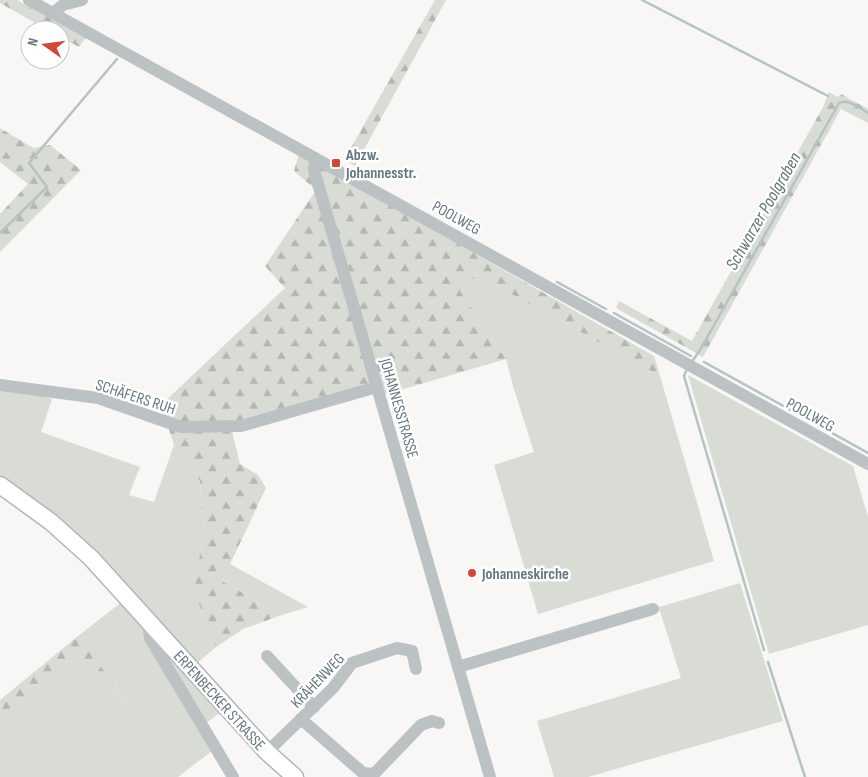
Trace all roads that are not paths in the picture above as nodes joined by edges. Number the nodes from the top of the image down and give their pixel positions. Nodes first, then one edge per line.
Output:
1 (29, 0) edge
2 (82, 0) edge
3 (53, 13) junction
4 (315, 158) junction
5 (0, 386) edge
6 (377, 387) junction
7 (868, 464) edge
8 (0, 484) edge
9 (653, 609) dead end
10 (148, 621) junction
11 (267, 656) dead end
12 (458, 667) junction
13 (416, 669) dead end
14 (314, 707) junction
15 (301, 719) junction
16 (439, 723) dead end
17 (267, 752) junction
18 (233, 777) edge
19 (295, 777) edge
20 (490, 777) edge

1 - 3 street, POOLWEG
2 - 3 street
3 - 4 street, POOLWEG
4 - 6 street, JOHANNESSTRASSE
4 - 7 street, POOLWEG
5 - 6 street, SCHÄFERS RUH
6 - 12 street, JOHANNESSTRASSE
8 - 10 main road, ERPENBECKER STRASSE
9 - 12 street
10 - 17 main road, ERPENBECKER STRASSE
10 - 18 street, ERPENBECKER STRASSE
11 - 14 street
12 - 20 street, JOHANNESSTRASSE
13 - 14 street, KRÄHENWEG
14 - 15 street, KRÄHENWEG
15 - 16 street
15 - 17 street, KRÄHENWEG
17 - 19 main road, ERPENBECKER STRASSE

